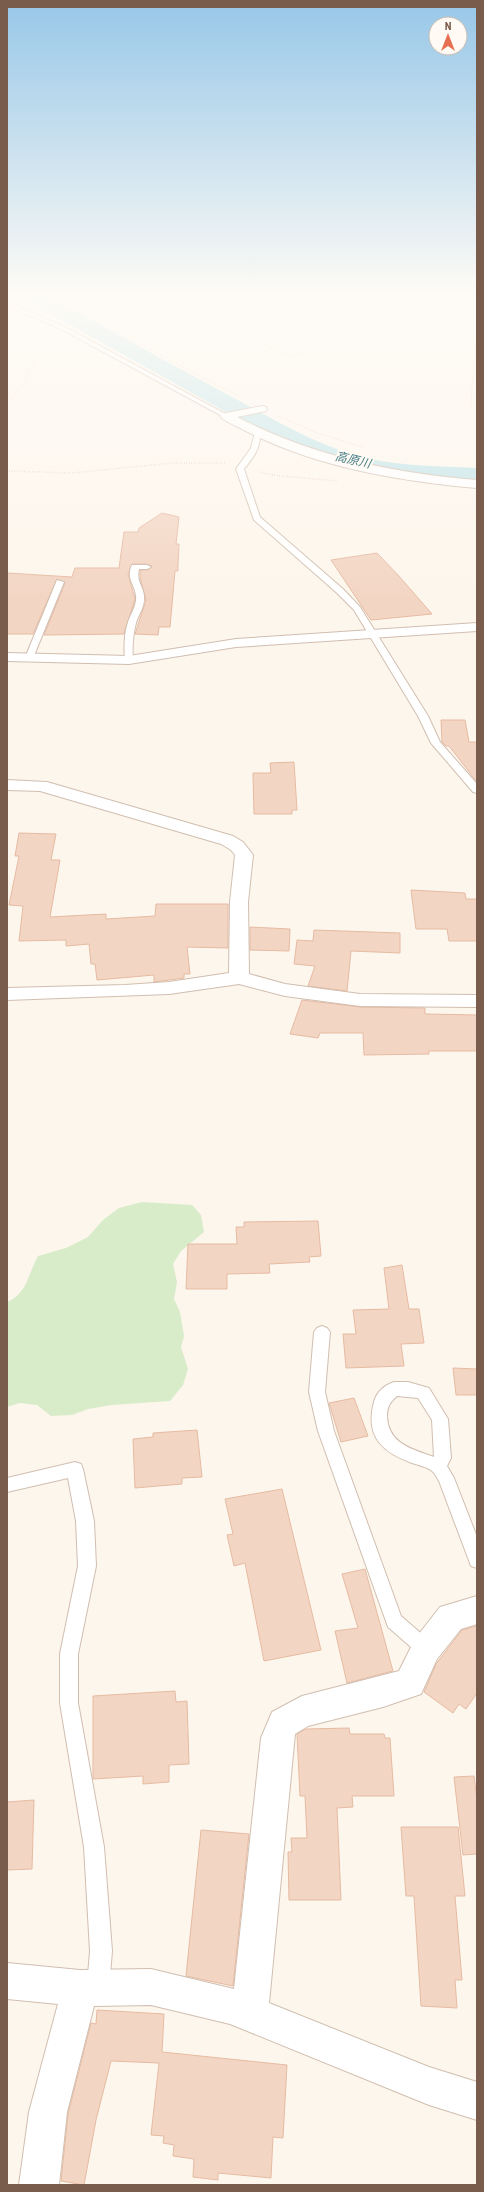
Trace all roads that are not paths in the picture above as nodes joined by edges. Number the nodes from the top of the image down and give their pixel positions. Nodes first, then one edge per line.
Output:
1 (191, 396) edge
2 (259, 409) dead end
3 (228, 416) junction
4 (257, 433) junction
5 (477, 484) edge
6 (147, 567) dead end
7 (60, 582) dead end
8 (477, 627) edge
9 (371, 634) junction
10 (7, 657) edge
11 (29, 658) junction
12 (129, 660) junction
13 (7, 785) edge
14 (477, 790) edge
15 (239, 978) junction
16 (7, 994) edge
17 (477, 1001) edge
18 (322, 1332) dead end
19 (438, 1466) junction
20 (7, 1484) edge
21 (477, 1560) edge
22 (477, 1610) edge
23 (426, 1649) junction
24 (7, 1981) edge
25 (89, 1988) junction
26 (250, 2014) junction
27 (477, 2101) edge
28 (39, 2185) edge

1 - 3 lane
2 - 3 street
3 - 4 street
4 - 5 street
4 - 9 lane
6 - 12 lane
7 - 11 lane
8 - 9 street
9 - 12 street
9 - 14 lane
10 - 11 street
11 - 12 street
13 - 15 street
15 - 16 street
15 - 17 street
18 - 23 lane
19 - 19 lane
19 - 21 lane
20 - 25 lane
22 - 23 street
23 - 26 street
24 - 25 street
25 - 26 street
25 - 28 street
26 - 27 street

